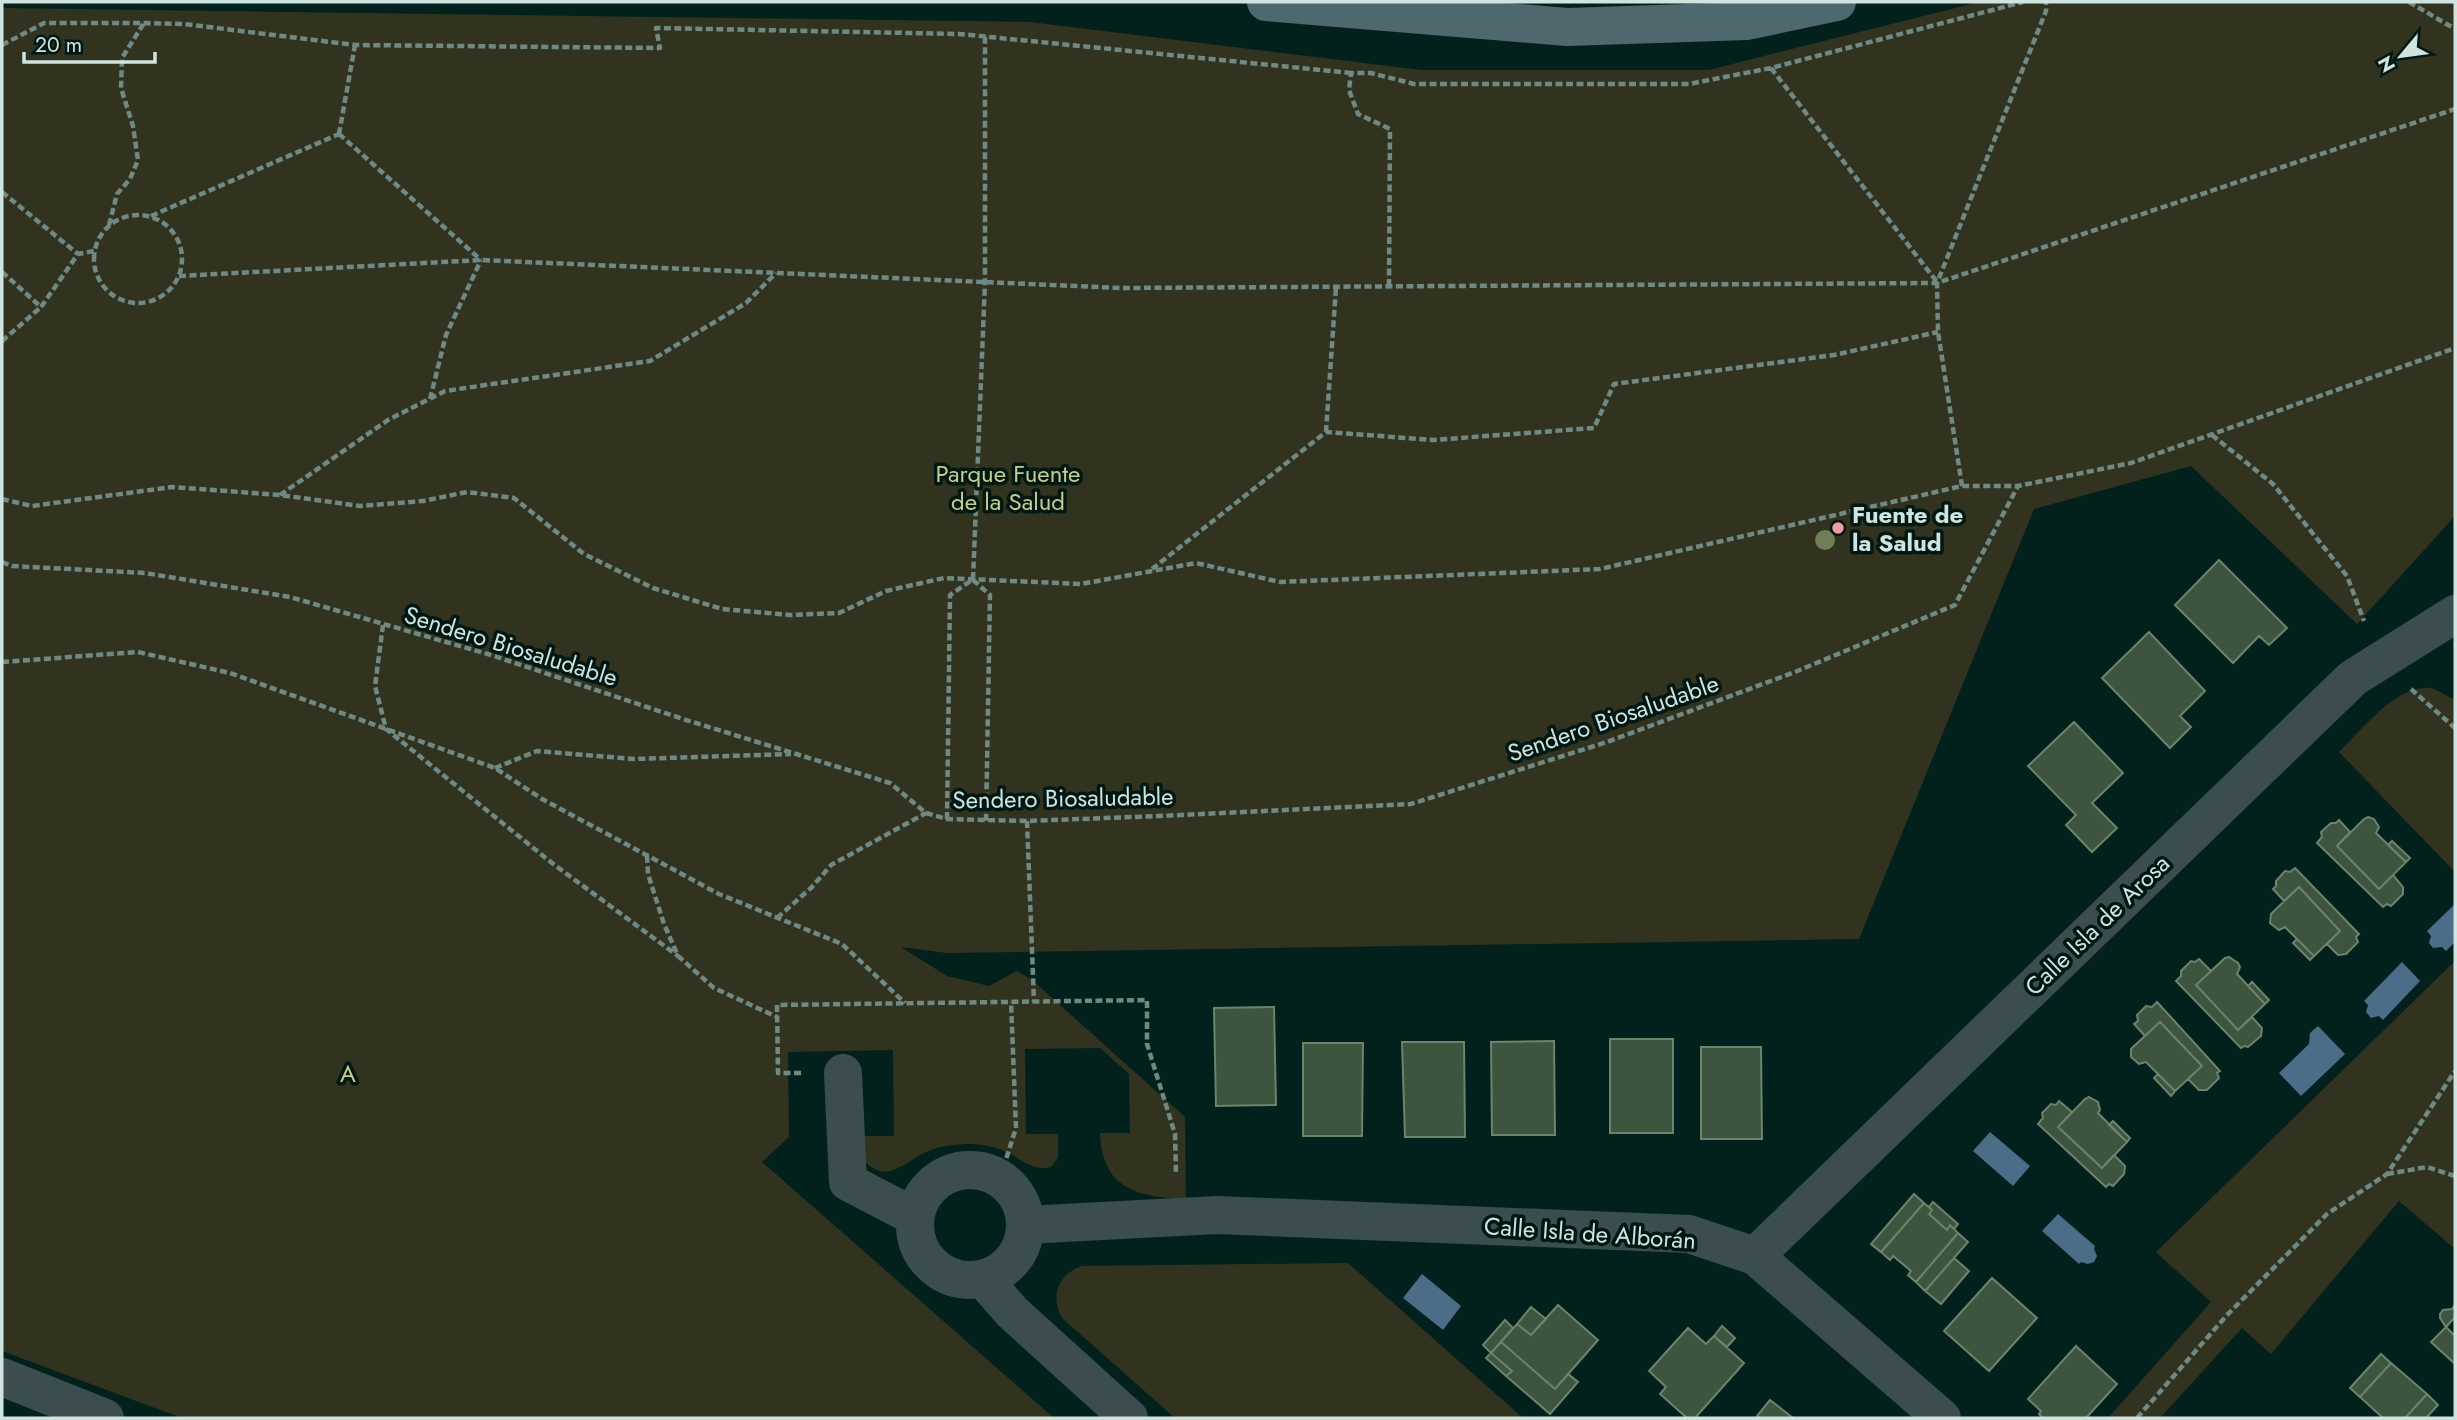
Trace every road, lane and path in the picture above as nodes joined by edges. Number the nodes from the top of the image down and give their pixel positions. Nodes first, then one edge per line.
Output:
1 (1266, 2) edge
2 (1838, 2) edge
3 (2046, 2) edge
4 (2409, 2) edge
5 (144, 23) junction
6 (2455, 29) edge
7 (985, 36) junction
8 (2, 45) edge
9 (355, 45) junction
10 (1771, 68) dead end
11 (1350, 73) junction
12 (1371, 73) dead end
13 (2455, 109) edge
14 (340, 134) junction
15 (2, 192) edge
16 (151, 216) junction
17 (108, 226) junction
18 (94, 251) junction
19 (78, 254) junction
20 (481, 260) junction
21 (2, 272) edge
22 (777, 272) junction
23 (179, 276) junction
24 (985, 282) junction
25 (1937, 283) junction
26 (1389, 286) junction
27 (1336, 287) junction
28 (41, 307) junction
29 (1938, 332) junction
30 (2, 341) edge
31 (2455, 348) edge
32 (430, 399) junction
33 (1326, 432) junction
34 (2211, 435) junction
35 (1962, 486) junction
36 (2018, 486) junction
37 (279, 495) junction
38 (2, 499) edge
39 (2, 562) edge
40 (1151, 570) junction
41 (973, 579) junction
42 (2455, 614) edge
43 (383, 625) junction
44 (2, 662) edge
45 (2380, 662) junction
46 (2455, 728) edge
47 (386, 729) junction
48 (795, 754) junction
49 (495, 768) junction
50 (926, 813) junction
51 (947, 819) junction
52 (986, 821) junction
53 (1027, 821) junction
54 (648, 855) junction
55 (777, 918) junction
56 (678, 957) junction
57 (1012, 1002) junction
58 (1034, 1002) junction
59 (905, 1003) junction
60 (777, 1017) junction
61 (2455, 1071) edge
62 (843, 1073) joint
63 (2387, 1174) junction
64 (2455, 1176) edge
65 (1000, 1178) junction
66 (915, 1217) junction
67 (1177, 1217) junction
68 (1026, 1225) junction
69 (1755, 1256) junction
70 (982, 1279) junction
71 (2, 1377) edge
72 (105, 1418) edge
73 (1129, 1418) edge
74 (1942, 1418) edge
75 (2137, 1418) edge

1 - 2 main road
3 - 25 path
4 - 6 path
5 - 8 path
5 - 9 path
5 - 17 path
7 - 9 path
7 - 11 path
7 - 24 path
9 - 14 path
10 - 25 path
11 - 12 path
11 - 26 path
13 - 25 path
14 - 16 path
14 - 20 path
15 - 19 path
16 - 17 path
16 - 23 path
17 - 18 path
18 - 19 path
18 - 23 path
19 - 28 path
20 - 22 path
20 - 23 path
20 - 32 path
21 - 28 path
22 - 24 path
22 - 32 path
24 - 27 path
24 - 41 path
25 - 26 path
25 - 29 path
26 - 27 path
27 - 33 path
28 - 30 path
29 - 33 path
29 - 35 path
31 - 34 path
32 - 37 path
33 - 40 path
34 - 36 path
34 - 45 path
35 - 36 path
35 - 40 path
36 - 53 path, Sendero Biosaludable
37 - 38 path
37 - 41 path
39 - 43 path, Sendero Biosaludable
40 - 41 path
41 - 51 path
41 - 52 path
42 - 45 street, Calle Isla de Arosa
43 - 47 path
43 - 48 path, Sendero Biosaludable
44 - 47 path
45 - 46 path
45 - 69 street, Calle Isla de Arosa
47 - 49 path
47 - 56 path
48 - 49 path
48 - 50 path, Sendero Biosaludable
49 - 54 path
50 - 51 path, Sendero Biosaludable
50 - 55 path
51 - 52 path, Sendero Biosaludable
52 - 53 path, Sendero Biosaludable
53 - 58 path
54 - 55 path
54 - 56 path
55 - 59 path
56 - 60 path
57 - 58 path
57 - 59 path
57 - 65 path
58 - 67 path
59 - 60 path
60 - 62 path
61 - 63 path
62 - 66 street
63 - 64 path
63 - 75 path
65 - 66 street
65 - 68 street
66 - 70 street
67 - 68 street, Calle Isla de Alborán
67 - 69 street, Calle Isla de Alborán
68 - 70 street
69 - 74 street, Calle Isla de Alborán
70 - 73 street
71 - 72 street

